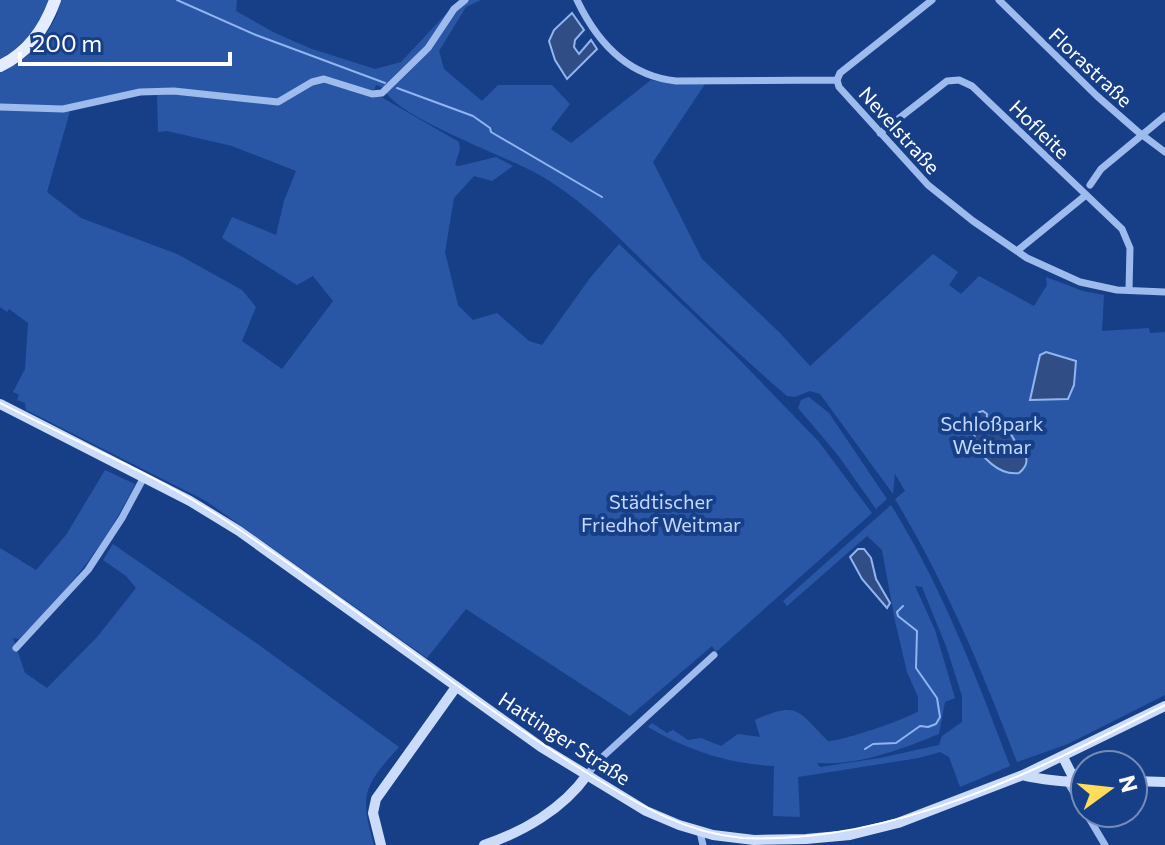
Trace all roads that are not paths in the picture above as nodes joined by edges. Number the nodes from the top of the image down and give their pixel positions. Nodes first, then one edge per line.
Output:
1 (465, 0) edge
2 (577, 0) edge
3 (932, 0) edge
4 (999, 0) edge
5 (53, 5) edge
6 (0, 66) edge
7 (837, 80) junction
8 (0, 107) edge
9 (1165, 116) edge
10 (880, 133) junction
11 (1143, 135) junction
12 (1165, 152) edge
13 (1090, 185) dead end
14 (1086, 195) junction
15 (1017, 251) junction
16 (1129, 290) junction
17 (1165, 292) edge
18 (0, 404) edge
19 (144, 477) junction
20 (16, 648) dead end
21 (714, 655) dead end
22 (456, 687) junction
23 (1165, 706) edge
24 (1059, 759) junction
25 (1069, 771) edge
26 (587, 775) junction
27 (1023, 775) junction
28 (1066, 780) junction
29 (1069, 785) edge
30 (700, 832) junction
31 (721, 841) edge
32 (771, 842) edge
33 (381, 845) edge
34 (484, 845) edge
35 (703, 845) edge

1 - 8 street
2 - 7 street, Nevelstraße
3 - 7 street
4 - 11 street, Florastraße
5 - 6 main road
7 - 10 street, Nevelstraße
9 - 11 street
10 - 14 street, Hofleite
10 - 15 street, Nevelstraße
11 - 12 street, Florastraße
11 - 13 street
14 - 15 street
14 - 16 street, Hofleite
15 - 16 street, Nevelstraße
16 - 17 street, Nevelstraße
18 - 19 main road, Hattinger Straße
19 - 20 street
19 - 22 main road, Hattinger Straße
21 - 26 street
22 - 26 main road, Hattinger Straße
22 - 33 main road
23 - 24 main road, Hattinger Straße
24 - 25 main road
24 - 27 main road, Hattinger Straße
24 - 28 main road
26 - 30 main road, Hattinger Straße
26 - 34 main road
27 - 28 main road
27 - 32 main road, Hattinger Straße
28 - 29 street
30 - 31 main road, Hattinger Straße
30 - 35 street
31 - 32 main road, Hattinger Straße

